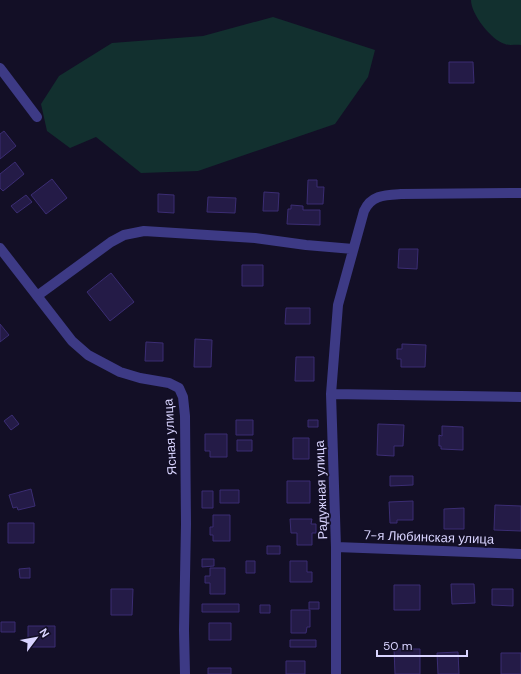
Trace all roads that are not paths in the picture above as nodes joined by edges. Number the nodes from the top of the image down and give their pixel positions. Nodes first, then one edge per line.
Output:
1 (0, 68) edge
2 (37, 117) dead end
3 (521, 193) edge
4 (0, 248) edge
5 (353, 249) junction
6 (37, 296) junction
7 (331, 394) junction
8 (521, 397) edge
9 (336, 547) junction
10 (521, 554) edge
11 (185, 674) edge
12 (336, 674) edge

1 - 2 street
3 - 5 street, Радужная улица
4 - 6 street, Ясная улица
5 - 6 street
5 - 7 street, Радужная улица
6 - 11 street, Ясная улица
7 - 8 street
7 - 9 street, Радужная улица
9 - 10 street, 7-я Любинская улица
9 - 12 street, Радужная улица

